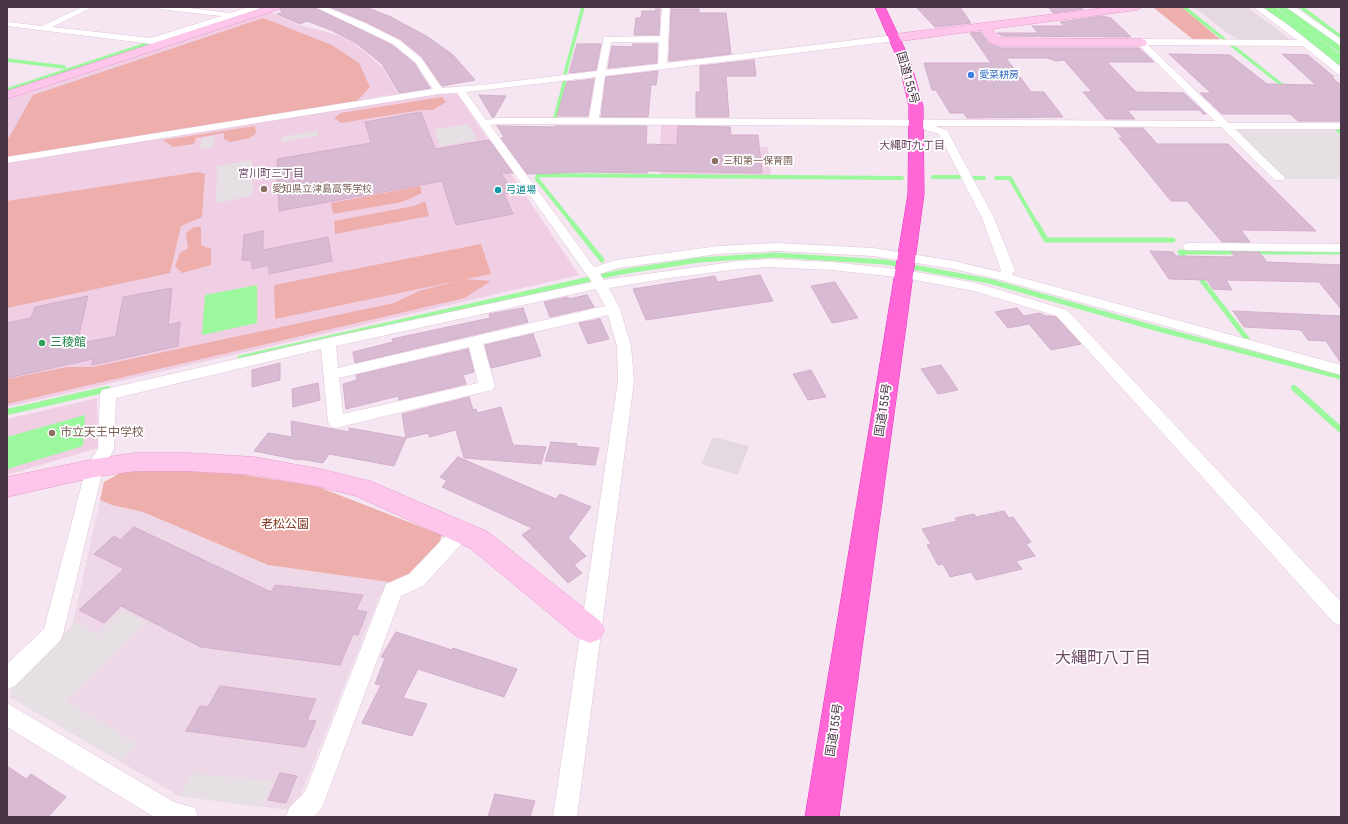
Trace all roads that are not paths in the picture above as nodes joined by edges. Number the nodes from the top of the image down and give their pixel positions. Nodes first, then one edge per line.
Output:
1 (89, 7) edge
2 (159, 7) edge
3 (256, 7) edge
4 (276, 7) edge
5 (319, 7) edge
6 (666, 7) edge
7 (880, 7) edge
8 (1137, 7) edge
9 (1257, 7) edge
10 (1290, 7) edge
11 (1103, 9) edge
12 (236, 16) junction
13 (7, 24) edge
14 (985, 27) junction
15 (43, 28) junction
16 (895, 38) junction
17 (664, 39) junction
18 (1141, 43) junction
19 (1305, 43) junction
20 (1341, 43) edge
21 (662, 66) junction
22 (1341, 72) edge
23 (601, 73) junction
24 (459, 89) junction
25 (439, 91) junction
26 (7, 95) edge
27 (593, 122) junction
28 (484, 123) junction
29 (915, 123) junction
30 (1225, 125) junction
31 (1341, 126) edge
32 (7, 160) edge
33 (1279, 178) dead end
34 (1189, 247) dead end
35 (1341, 248) edge
36 (907, 263) junction
37 (1004, 277) junction
38 (597, 279) junction
39 (1039, 296) junction
40 (613, 309) junction
41 (475, 341) junction
42 (328, 344) junction
43 (1341, 370) edge
44 (331, 375) junction
45 (95, 468) junction
46 (7, 488) edge
47 (461, 532) junction
48 (1341, 616) edge
49 (590, 630) junction
50 (7, 679) edge
51 (7, 714) edge
52 (186, 817) edge
53 (298, 817) edge
54 (565, 817) edge
55 (822, 817) edge

1 - 15 street
2 - 12 street
3 - 12 street
4 - 12 street
5 - 25 street
6 - 17 street
7 - 16 highway, 国道155号
8 - 11 street
9 - 19 street
10 - 20 street
11 - 14 street
12 - 15 street
12 - 26 street
13 - 15 street
14 - 16 street
14 - 18 street
16 - 21 street
16 - 29 highway, 国道155号
17 - 21 street
17 - 23 street
18 - 19 street
18 - 30 street
19 - 22 street
21 - 23 street
23 - 24 street
23 - 27 street
24 - 25 street
24 - 28 street
25 - 32 street
27 - 28 street
27 - 29 street
28 - 38 street
29 - 30 street
29 - 36 highway, 国道155号
29 - 37 street
30 - 31 street
30 - 33 street
34 - 35 street
36 - 37 street
36 - 38 street
36 - 38 street
36 - 39 street
36 - 55 highway, 国道155号
37 - 39 street
38 - 40 street
38 - 42 street
39 - 43 street
39 - 48 street
40 - 41 street
40 - 49 street
41 - 44 street
41 - 44 street
42 - 44 street
42 - 45 street
45 - 46 street
45 - 47 street
45 - 50 street
47 - 49 street
47 - 53 street
49 - 54 street
51 - 52 street

